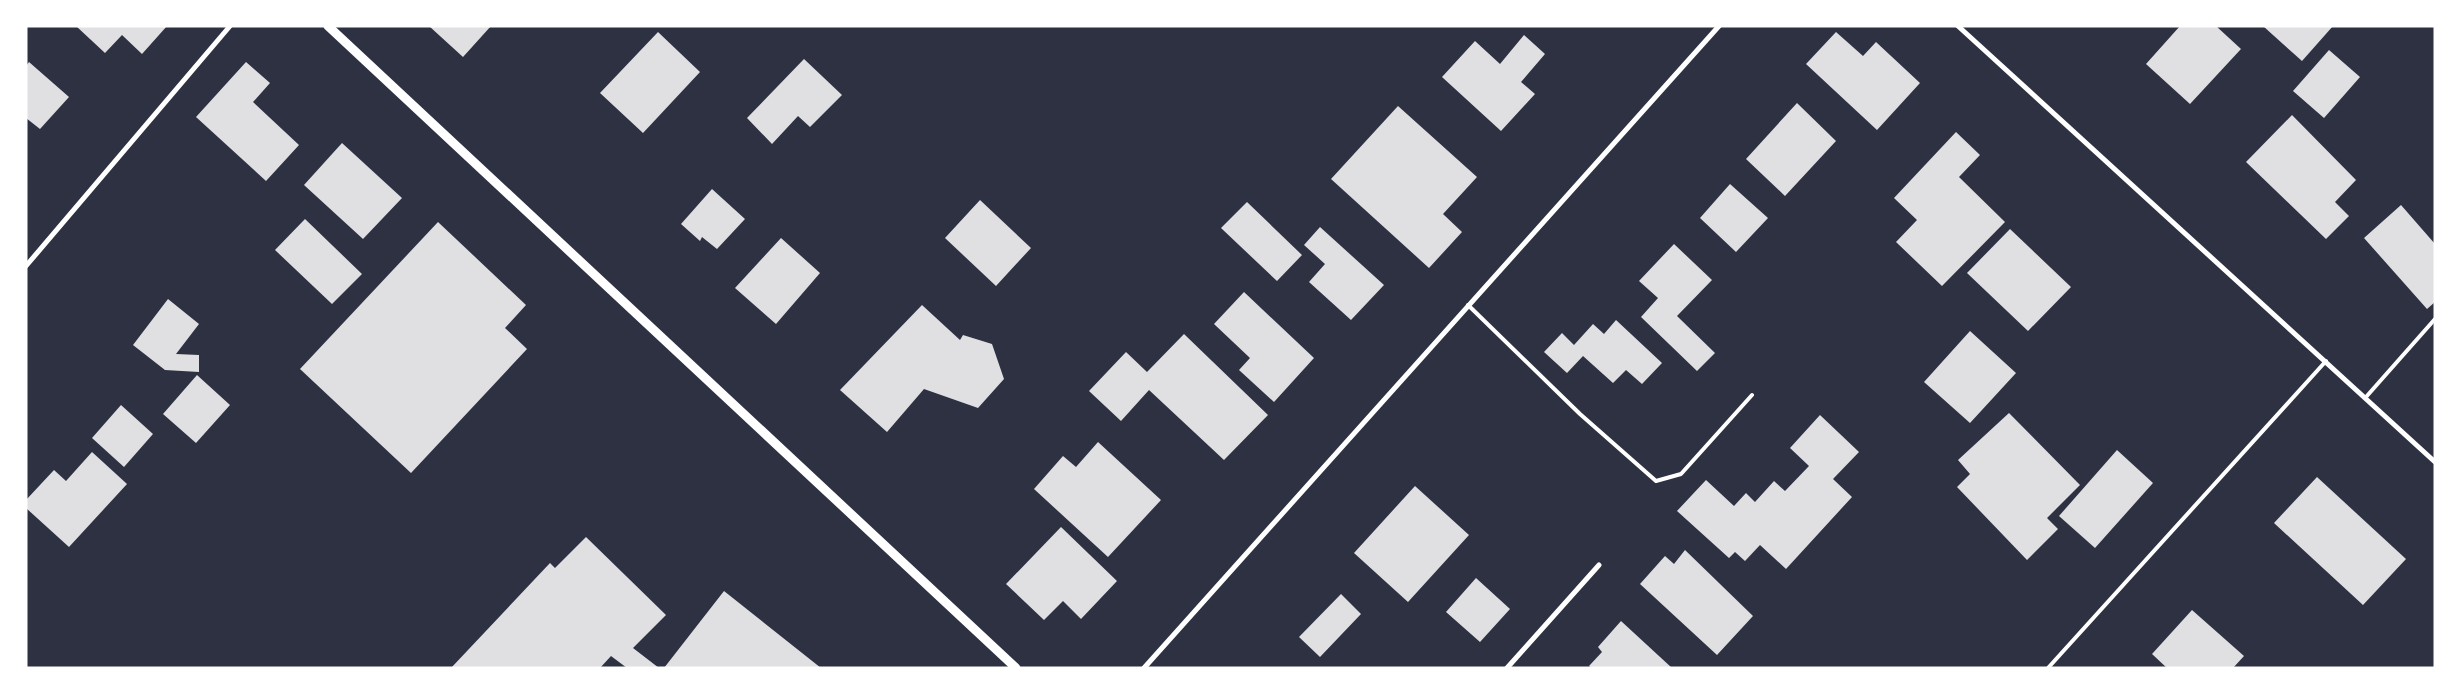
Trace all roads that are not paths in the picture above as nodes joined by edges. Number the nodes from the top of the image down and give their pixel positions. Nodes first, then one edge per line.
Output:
1 (230, 26) edge
2 (328, 26) edge
3 (1719, 26) edge
4 (1958, 26) edge
5 (26, 266) edge
6 (1468, 305) junction
7 (2435, 319) edge
8 (2326, 361) junction
9 (1752, 395) dead end
10 (2366, 398) junction
11 (2435, 462) edge
12 (1599, 565) dead end
13 (1016, 668) edge
14 (1144, 668) edge
15 (1507, 668) edge
16 (2048, 668) edge

1 - 5 street
2 - 13 street
3 - 6 street
4 - 8 street
6 - 9 lane
6 - 14 street
7 - 10 lane
8 - 10 street
8 - 16 lane
10 - 11 street
12 - 15 street

